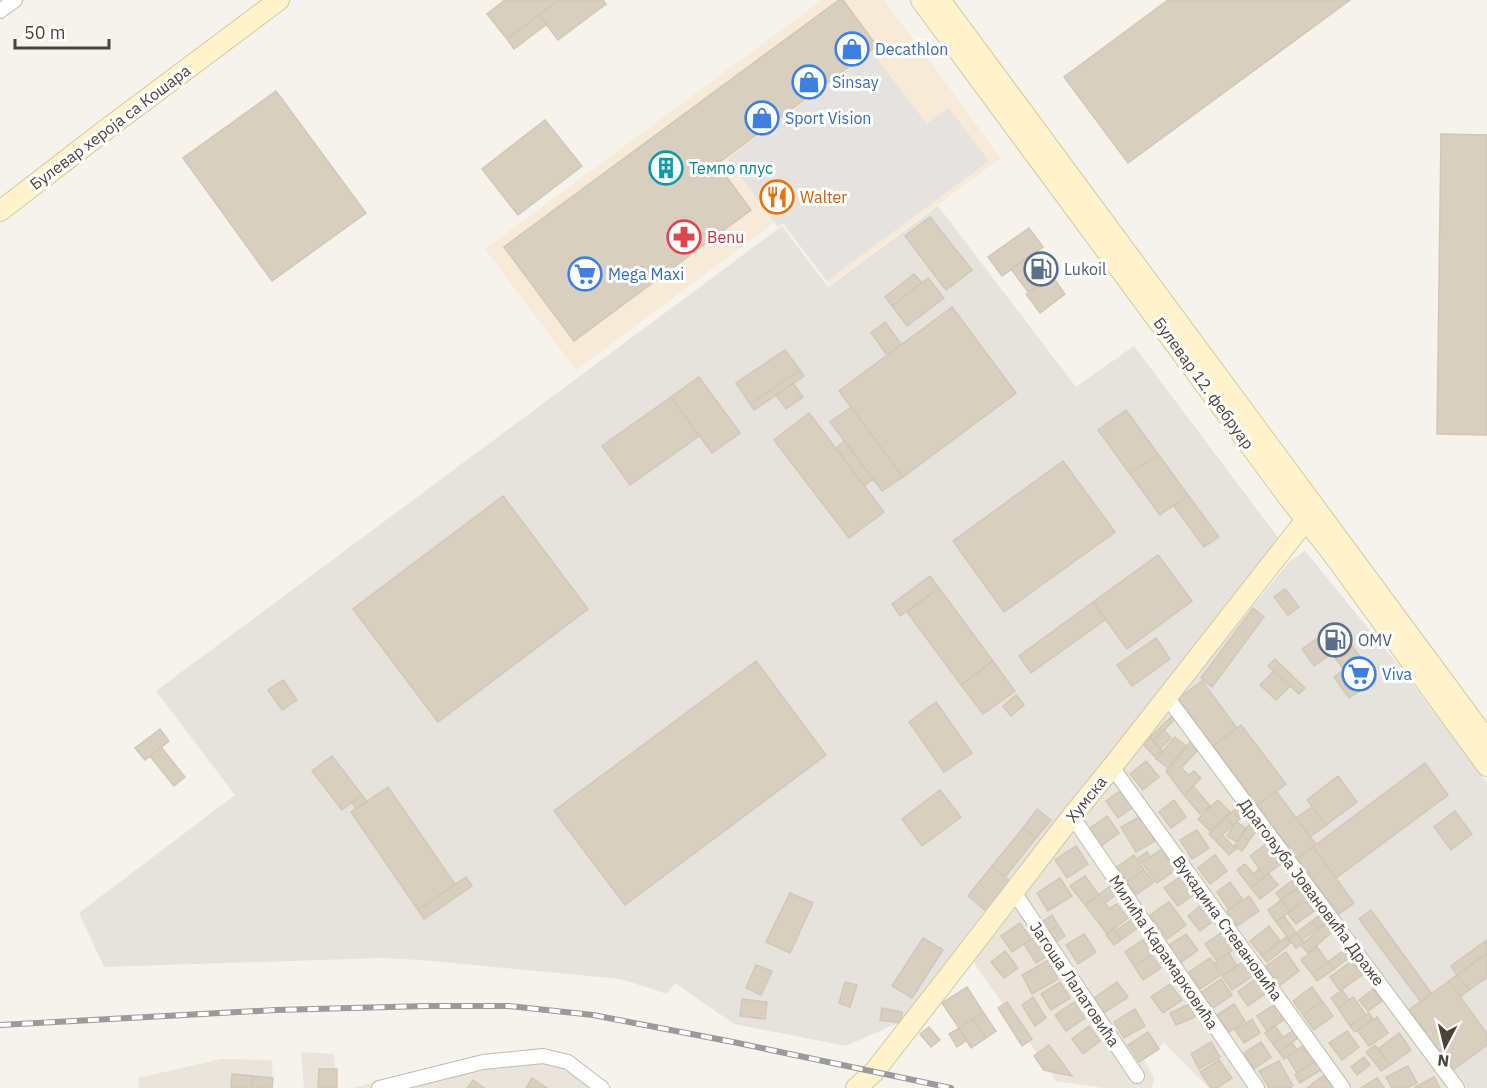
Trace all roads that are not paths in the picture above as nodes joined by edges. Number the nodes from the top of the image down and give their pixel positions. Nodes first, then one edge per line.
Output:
1 (15, 0) edge
2 (258, 0) edge
3 (279, 0) edge
4 (921, 0) edge
5 (940, 0) edge
6 (0, 12) edge
7 (0, 195) edge
8 (0, 211) edge
9 (1310, 514) junction
10 (1167, 697) junction
11 (1487, 740) edge
12 (1487, 766) edge
13 (1112, 767) junction
14 (1072, 816) junction
15 (1014, 892) junction
16 (1137, 1076) dead end
17 (401, 1086) edge
18 (379, 1088) edge
19 (602, 1088) edge
20 (856, 1088) edge
21 (1257, 1088) edge
22 (1343, 1088) edge
23 (1457, 1088) edge

1 - 6 street
2 - 7 main road, Булевар хероја са Кошара
3 - 8 main road, Булевар хероја са Кошара
4 - 9 main road, Булевар 12. фебруар
5 - 9 main road, Булевар 12. фебруар
9 - 10 main road, Хумска
9 - 11 main road, Булевар 12. фебруар
9 - 12 main road, Булевар 12. фебруар
10 - 13 main road, Хумска
10 - 23 street, Драгољуба Јовановића Драже
13 - 14 main road, Хумска
13 - 22 street, Вукадина Стевановића
14 - 15 main road, Хумска
14 - 21 street, Милића Карамарковића
15 - 16 street, Јагоша Лалатовића
15 - 20 main road, Хумска
17 - 18 street
17 - 19 street

